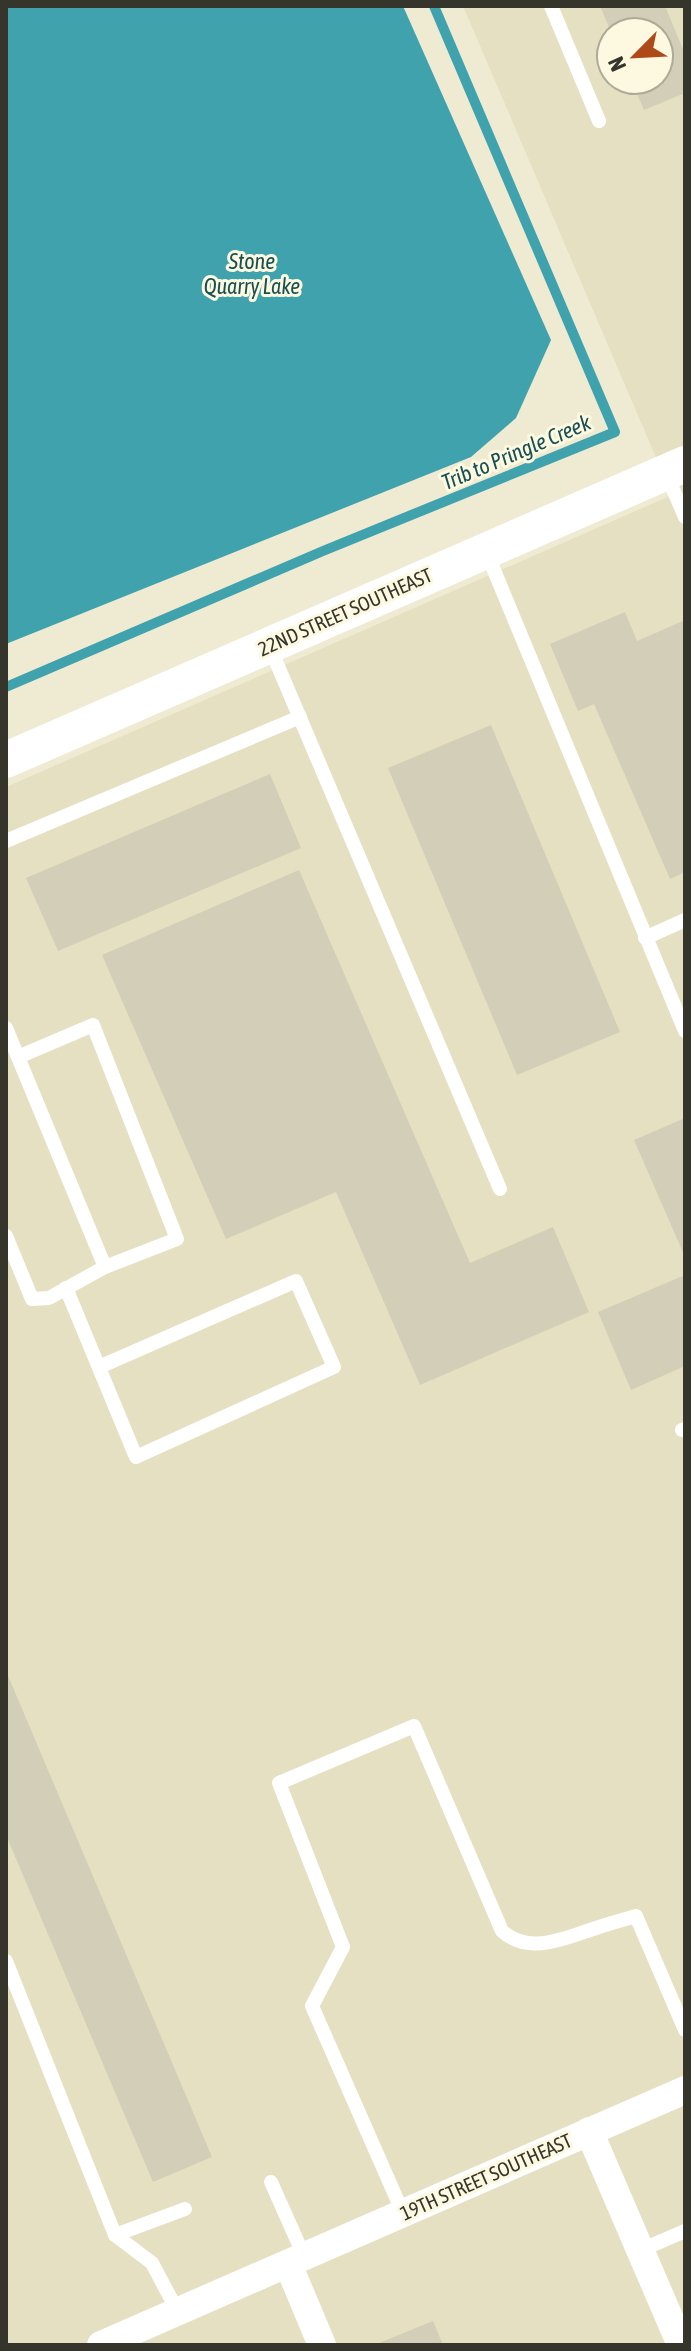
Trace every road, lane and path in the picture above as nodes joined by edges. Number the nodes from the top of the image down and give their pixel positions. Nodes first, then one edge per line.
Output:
1 (551, 6) edge
2 (599, 121) dead end
3 (676, 468) edge
4 (685, 517) edge
5 (486, 551) junction
6 (269, 645) junction
7 (300, 717) junction
8 (6, 760) edge
9 (6, 841) edge
10 (685, 920) edge
11 (645, 938) junction
12 (685, 1031) edge
13 (8, 1036) edge
14 (18, 1057) junction
15 (500, 1189) dead end
16 (6, 1236) edge
17 (105, 1267) junction
18 (66, 1288) junction
19 (99, 1367) junction
20 (6, 1961) edge
21 (685, 2030) edge
22 (685, 2090) edge
23 (589, 2131) junction
24 (271, 2182) dead end
25 (185, 2209) dead end
26 (403, 2213) junction
27 (685, 2231) edge
28 (115, 2235) junction
29 (641, 2250) junction
30 (296, 2260) junction
31 (178, 2312) junction
32 (101, 2345) edge
33 (322, 2345) edge
34 (681, 2345) edge

1 - 2 lane
3 - 4 lane
3 - 5 street, 22ND STREET SOUTHEAST
5 - 6 street, 22ND STREET SOUTHEAST
5 - 11 lane
6 - 7 lane
6 - 8 street, 22ND STREET SOUTHEAST
7 - 9 lane
7 - 15 lane
10 - 11 lane
11 - 12 lane
13 - 14 lane
14 - 17 lane
14 - 17 lane
16 - 18 lane
17 - 18 lane
18 - 19 lane
19 - 19 lane
20 - 28 lane
21 - 26 lane
22 - 23 street, 19TH STREET SOUTHEAST
23 - 26 street, 19TH STREET SOUTHEAST
23 - 29 street
24 - 30 lane
25 - 28 lane
26 - 30 street, 19TH STREET SOUTHEAST
27 - 29 lane
28 - 31 lane
29 - 34 street
30 - 31 street, 19TH STREET SOUTHEAST
30 - 33 street
31 - 32 street, 19TH STREET SOUTHEAST

